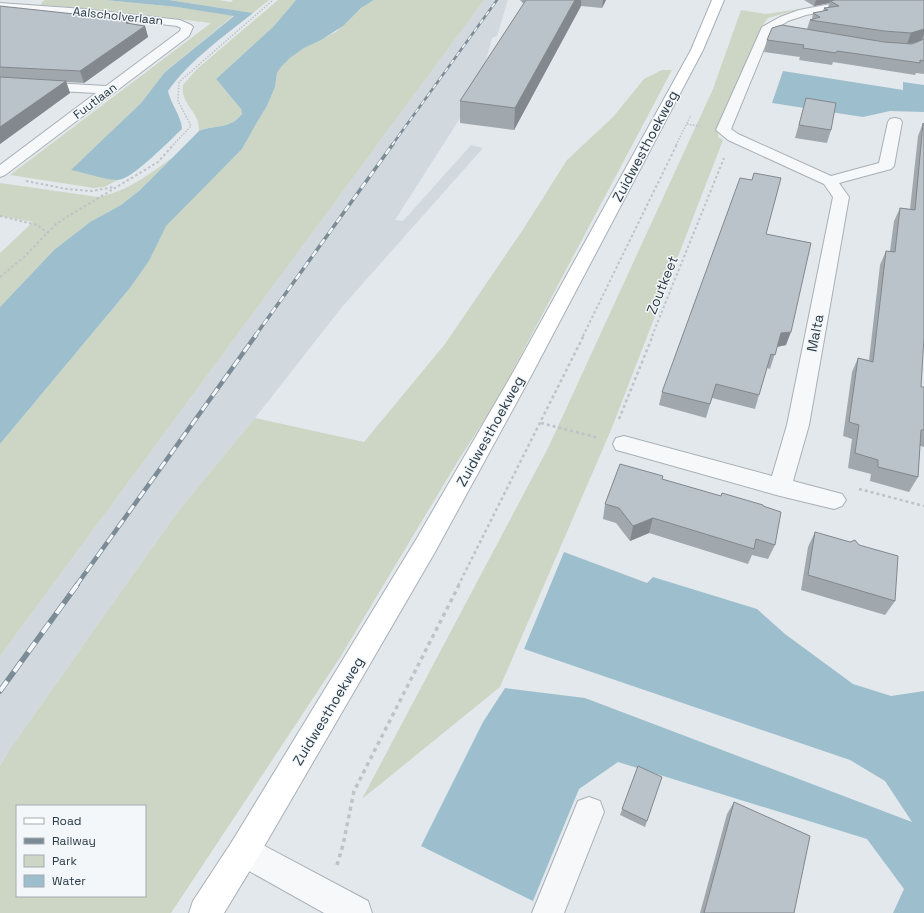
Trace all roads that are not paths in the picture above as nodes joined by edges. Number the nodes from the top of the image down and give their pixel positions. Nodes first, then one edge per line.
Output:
1 (6, 0) edge
2 (38, 0) edge
3 (718, 0) edge
4 (871, 0) edge
5 (0, 5) edge
6 (24, 8) junction
7 (187, 26) joint
8 (0, 84) edge
9 (109, 90) junction
10 (895, 122) dead end
11 (0, 172) edge
12 (830, 181) junction
13 (617, 443) road end
14 (780, 487) junction
15 (834, 500) road end
16 (589, 812) dead end
17 (244, 851) junction
18 (205, 913) edge
19 (356, 913) edge
20 (548, 913) edge

1 - 5 street, Aalscholverlaan
2 - 6 street
3 - 17 main road, Zuidwesthoekweg
4 - 12 street
5 - 6 street, Aalscholverlaan
6 - 7 street, Aalscholverlaan
7 - 9 street, Fuutlaan
8 - 9 street
9 - 11 street, Fuutlaan
10 - 12 street
12 - 14 street, Malta
13 - 14 street
14 - 15 street
16 - 20 street
17 - 18 main road, Zuidwesthoekweg
17 - 19 street

